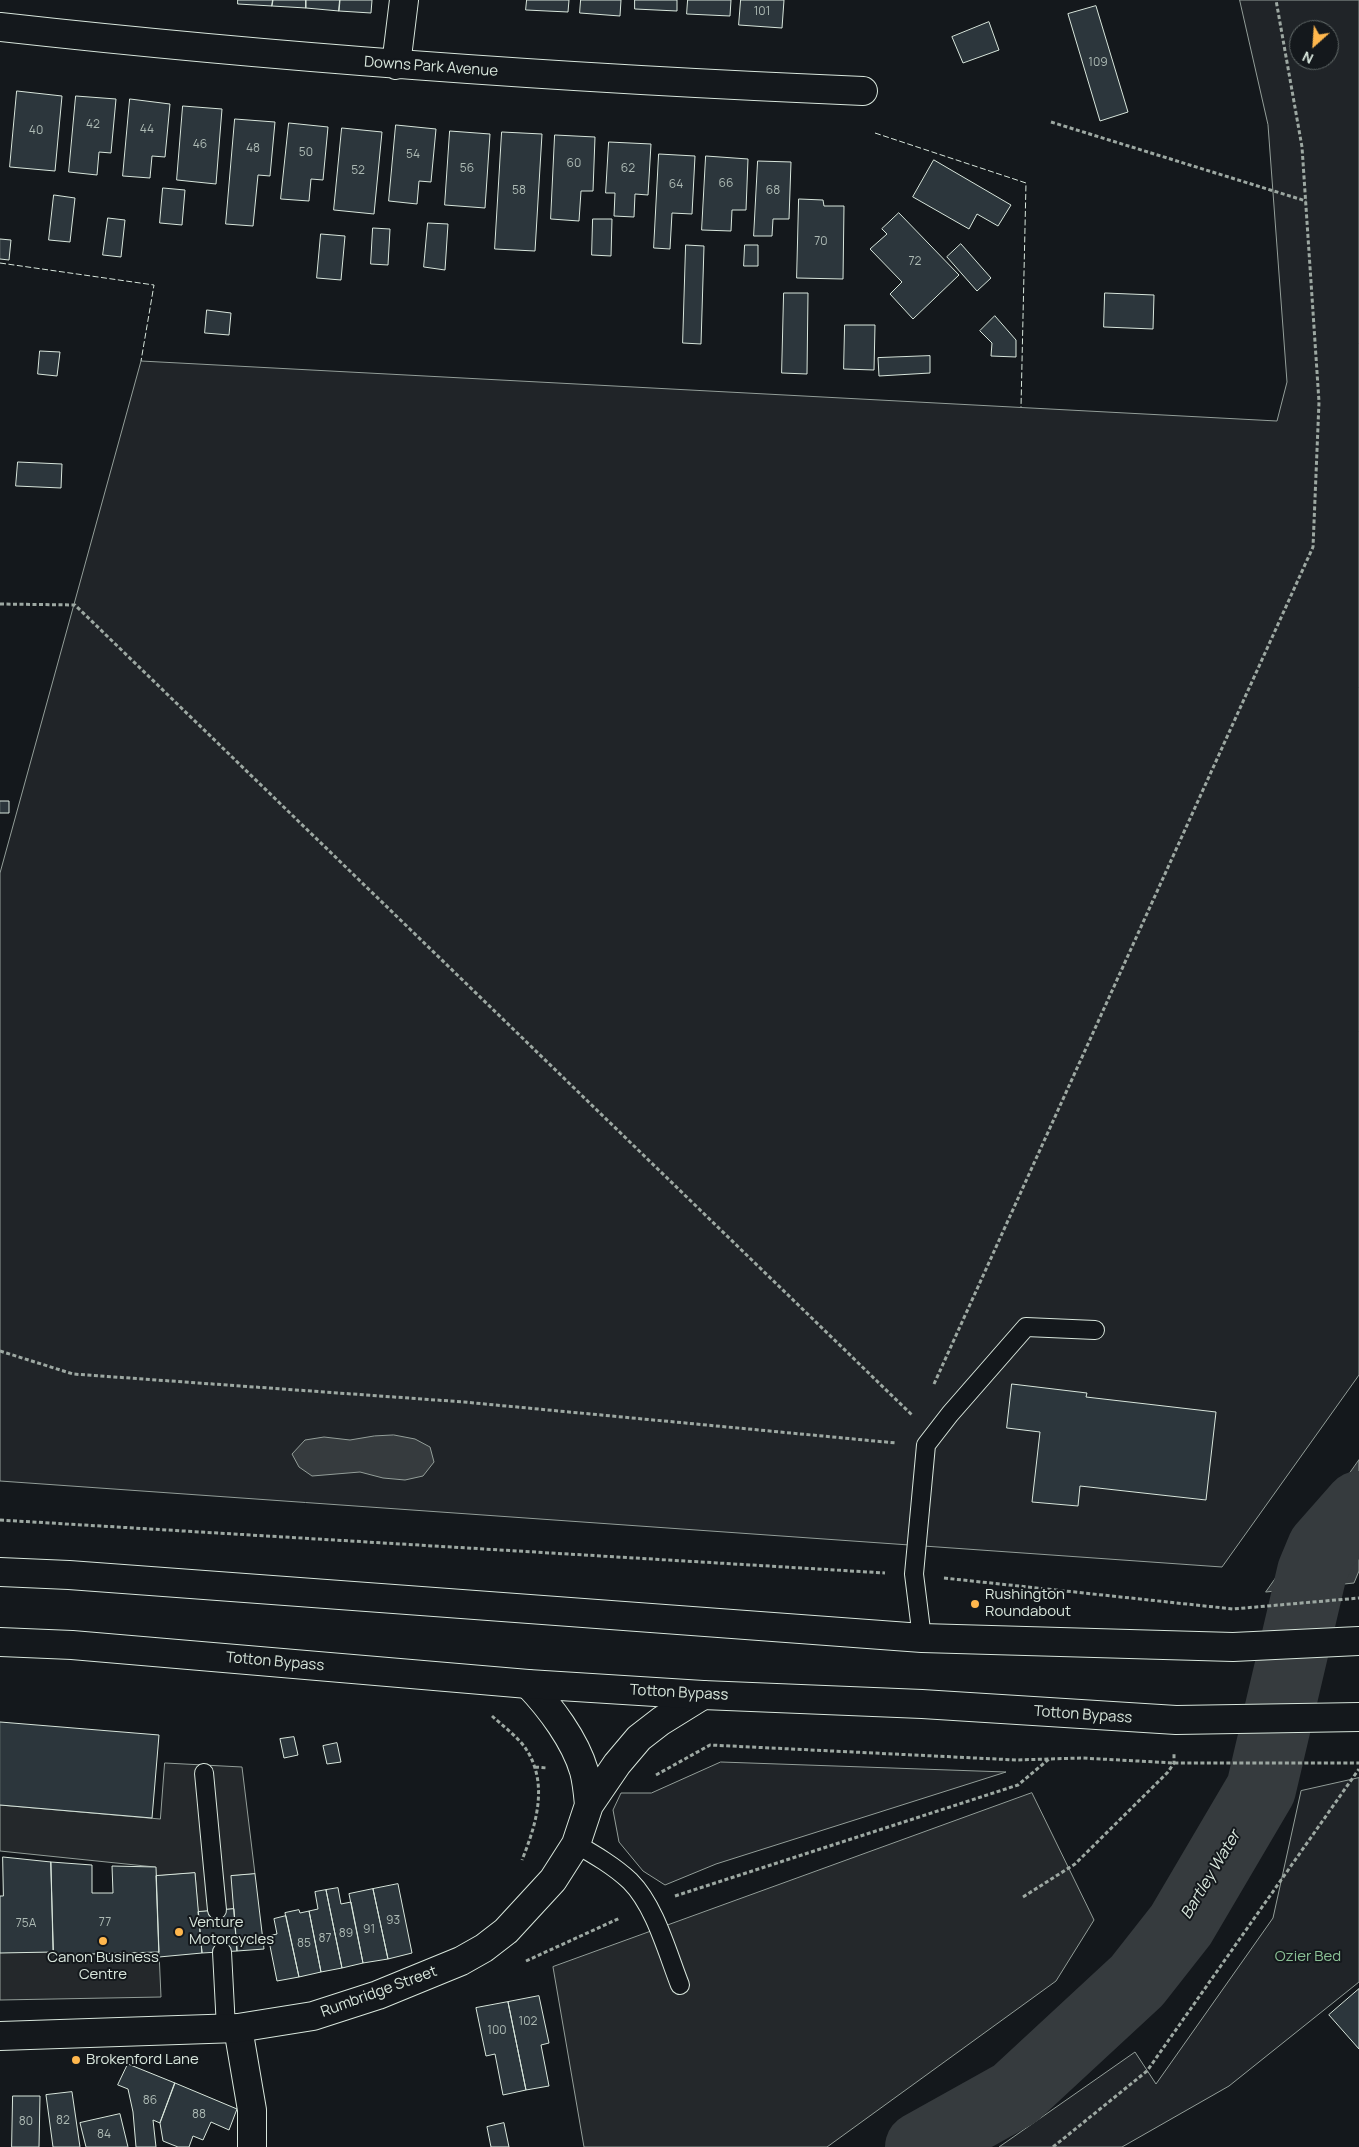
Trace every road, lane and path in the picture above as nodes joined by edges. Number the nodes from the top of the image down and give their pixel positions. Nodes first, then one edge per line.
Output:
1 (404, 0) edge
2 (1276, 0) edge
3 (0, 26) edge
4 (396, 65) junction
5 (863, 91) dead end
6 (1051, 122) dead end
7 (1306, 201) junction
8 (0, 604) edge
9 (1095, 1330) dead end
10 (0, 1351) edge
11 (934, 1385) dead end
12 (918, 1421) dead end
13 (926, 1445) junction
14 (0, 1520) edge
15 (0, 1572) edge
16 (914, 1574) junction
17 (1359, 1598) edge
18 (922, 1638) junction
19 (1359, 1641) edge
20 (0, 1642) edge
21 (528, 1684) junction
22 (703, 1695) junction
23 (484, 1712) dead end
24 (1356, 1717) edge
25 (1050, 1759) junction
26 (1174, 1763) junction
27 (1359, 1763) edge
28 (1359, 1769) edge
29 (204, 1774) dead end
30 (652, 1777) dead end
31 (589, 1805) junction
32 (576, 1844) junction
33 (519, 1866) dead end
34 (1024, 1898) dead end
35 (648, 1905) junction
36 (217, 1910) dead end
37 (222, 1952) dead end
38 (520, 1964) dead end
39 (680, 1985) dead end
40 (232, 2028) junction
41 (0, 2036) edge
42 (252, 2147) edge
43 (1054, 2147) edge

1 - 4 main road
2 - 7 path
3 - 4 main road, Downs Park Avenue
4 - 5 main road, Downs Park Avenue
6 - 7 path
7 - 11 path
8 - 12 path
9 - 13 lane
10 - 13 path
13 - 16 lane
14 - 16 path
15 - 18 main road
16 - 17 path
16 - 18 lane
18 - 19 main road
20 - 21 main road, Totton Bypass
21 - 22 main road, Totton Bypass
21 - 31 main road, Rumbridge Street
22 - 24 main road, Totton Bypass
22 - 31 main road, Rumbridge Street
23 - 33 path
25 - 26 path
25 - 30 path
25 - 35 path
26 - 27 path
26 - 34 path
28 - 43 path
29 - 36 lane
31 - 32 main road, Rumbridge Street
32 - 35 lane
32 - 40 main road, Rumbridge Street
35 - 38 path
35 - 39 lane
37 - 40 lane
40 - 41 main road, Rumbridge Street
40 - 42 main road

